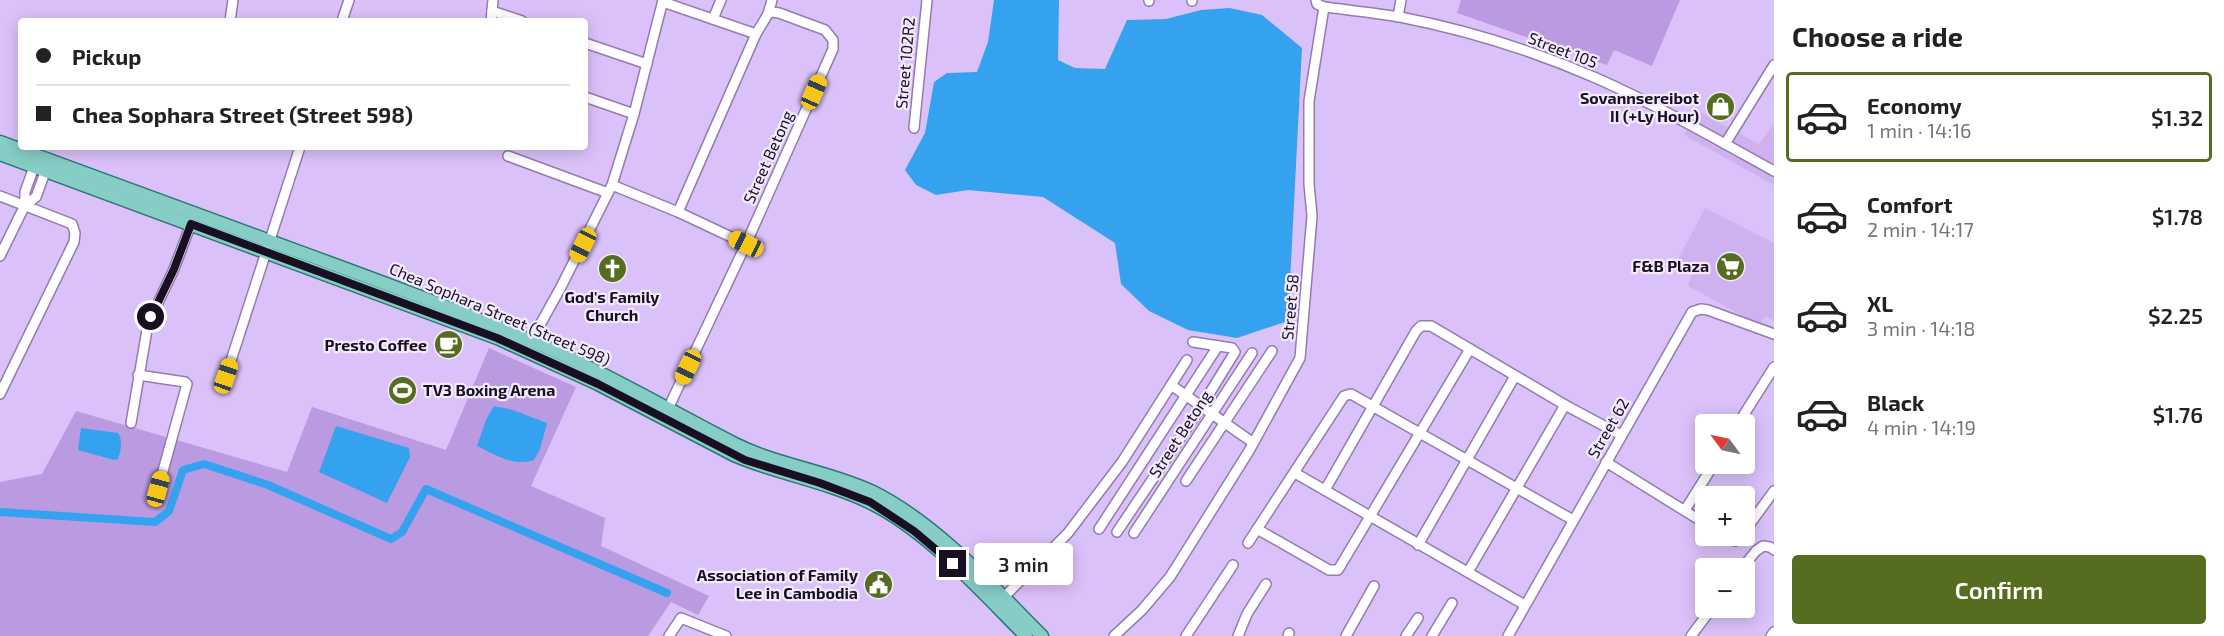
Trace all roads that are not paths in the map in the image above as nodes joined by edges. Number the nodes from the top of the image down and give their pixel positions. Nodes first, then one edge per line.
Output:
1 (233, 0) edge
2 (349, 0) edge
3 (493, 0) edge
4 (721, 0) edge
5 (772, 0) edge
6 (927, 0) edge
7 (1401, 0) edge
8 (663, 1) edge
9 (1320, 3) edge
10 (768, 14) junction
11 (492, 16) edge
12 (1398, 17) junction
13 (230, 18) edge
14 (343, 18) edge
15 (713, 20) junction
16 (756, 34) junction
17 (588, 44) edge
18 (647, 64) junction
19 (1774, 65) edge
20 (588, 98) edge
21 (634, 114) junction
22 (914, 129) dead end
23 (0, 142) edge
24 (1725, 144) junction
25 (299, 150) edge
26 (0, 154) edge
27 (508, 156) dead end
28 (42, 163) junction
29 (1774, 171) edge
30 (610, 189) junction
31 (0, 196) edge
32 (151, 203) junction
33 (25, 205) junction
34 (678, 212) junction
35 (191, 224) junction
36 (746, 244) junction
37 (268, 247) junction
38 (0, 256) edge
39 (437, 309) junction
40 (1774, 334) edge
41 (531, 341) junction
42 (1193, 342) dead end
43 (1218, 346) junction
44 (1470, 349) junction
45 (1272, 351) dead end
46 (1252, 353) dead end
47 (1187, 360) dead end
48 (1774, 367) edge
49 (138, 375) junction
50 (226, 376) dead end
51 (1515, 376) junction
52 (3, 380) edge
53 (1171, 385) junction
54 (0, 394) edge
55 (1186, 396) junction
56 (1564, 405) junction
57 (1375, 406) junction
58 (1201, 407) junction
59 (666, 413) junction
60 (1211, 414) junction
61 (1744, 414) edge
62 (1224, 422) junction
63 (130, 423) dead end
64 (1421, 432) junction
65 (1621, 435) junction
66 (1252, 442) junction
67 (1468, 460) junction
68 (1606, 462) junction
69 (1295, 473) junction
70 (1708, 474) edge
71 (1186, 481) dead end
72 (1517, 488) junction
73 (158, 489) dead end
74 (1325, 490) junction
75 (1774, 491) edge
76 (1136, 504) junction
77 (1685, 510) junction
78 (1147, 513) junction
79 (1371, 517) junction
80 (1695, 517) edge
81 (1755, 517) edge
82 (1573, 520) junction
83 (1099, 529) dead end
84 (1257, 529) junction
85 (1117, 532) dead end
86 (1134, 533) dead end
87 (1248, 543) dead end
88 (1419, 544) junction
89 (1774, 550) edge
90 (1750, 558) edge
91 (1233, 565) dead end
92 (1468, 572) junction
93 (1266, 584) dead end
94 (1374, 586) dead end
95 (1003, 598) junction
96 (1452, 603) dead end
97 (1525, 606) junction
98 (1418, 618) dead end
99 (1704, 618) edge
100 (1774, 632) edge
101 (669, 636) edge
102 (726, 636) edge
103 (1026, 636) edge
104 (1042, 636) edge
105 (1114, 636) edge
106 (1186, 636) edge
107 (1238, 636) edge
108 (1346, 636) edge
109 (1406, 636) edge
110 (1432, 636) edge
111 (1508, 636) edge
112 (1690, 636) edge
113 (1771, 636) edge

1 - 13 street
2 - 14 street
3 - 11 street
4 - 15 street
5 - 10 street
6 - 22 street, Street 102R2
7 - 12 street
8 - 15 street
8 - 18 street
9 - 12 street, Street 105
9 - 66 street, Street 58
10 - 16 street
10 - 36 street, Street Betong
12 - 24 street, Street 105
15 - 16 street
16 - 34 street
17 - 18 street
18 - 21 street
19 - 24 street
20 - 21 street
21 - 30 street
23 - 28 main road, Chea Sophara Street (Street 598)
24 - 29 street, Street 105
25 - 37 street
26 - 28 main road, Chea Sophara Street (Street 598)
27 - 30 street
28 - 32 main road, Chea Sophara Street (Street 598)
28 - 33 street
30 - 34 street
30 - 41 street
31 - 33 street
32 - 35 main road, Chea Sophara Street (Street 598)
32 - 37 main road, Chea Sophara Street (Street 598)
33 - 38 street
33 - 52 street
34 - 36 street
35 - 37 main road, Chea Sophara Street (Street 598)
35 - 49 street
36 - 59 street, Street Betong
37 - 39 main road, Chea Sophara Street (Street 598)
37 - 50 street
39 - 41 main road, Chea Sophara Street (Street 598)
39 - 59 main road, Chea Sophara Street (Street 598)
40 - 65 street, Street 62
41 - 59 main road, Chea Sophara Street (Street 598)
42 - 43 street
43 - 55 street
43 - 58 street
44 - 51 street
44 - 57 street
44 - 64 street
45 - 62 street
46 - 60 street, Street Betong
47 - 53 street
48 - 61 street
49 - 63 street
49 - 73 street
51 - 56 street
51 - 67 street
52 - 54 street
53 - 55 street
53 - 95 street
55 - 58 street
55 - 83 street
56 - 65 street
56 - 72 street
57 - 64 street
57 - 69 street
57 - 74 street
58 - 60 street
58 - 76 street
59 - 95 main road, Chea Sophara Street (Street 598)
59 - 103 main road, Chea Sophara Street (Street 598)
60 - 62 street
60 - 78 street, Street Betong
62 - 66 street
62 - 71 street
64 - 67 street
64 - 79 street
65 - 68 street, Street 62
66 - 105 street, Street 58
67 - 72 street
67 - 88 street
68 - 77 street
68 - 82 street, Street 62
69 - 74 street
69 - 84 street
70 - 77 street
72 - 82 street
72 - 92 street
74 - 79 street
75 - 81 street
76 - 78 street
76 - 85 street
77 - 80 street
78 - 86 street, Street Betong
79 - 84 street
79 - 88 street
82 - 97 street, Street 62
84 - 87 street
88 - 92 street
89 - 90 street
91 - 106 street
92 - 97 street
93 - 107 street
94 - 108 street
95 - 104 main road, Chea Sophara Street (Street 598)
96 - 110 street
97 - 111 street, Street 62
98 - 109 street
99 - 112 street
100 - 113 street
101 - 102 street

